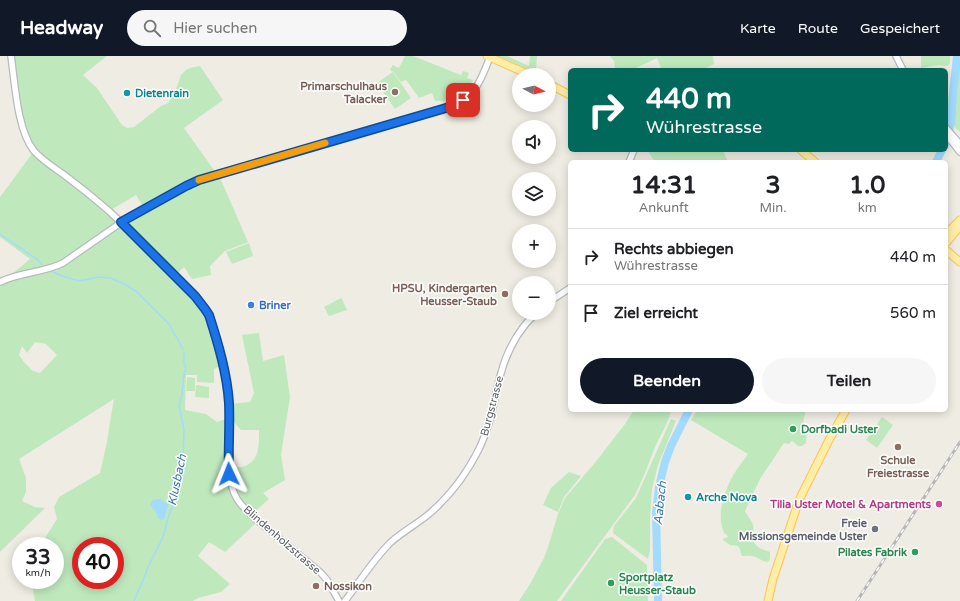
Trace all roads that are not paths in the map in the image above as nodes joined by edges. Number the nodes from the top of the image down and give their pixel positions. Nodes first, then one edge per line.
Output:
1 (11, 56) edge
2 (896, 56) edge
3 (489, 57) edge
4 (514, 68) edge
5 (902, 68) edge
6 (556, 88) edge
7 (568, 94) edge
8 (948, 134) edge
9 (952, 138) junction
10 (960, 144) edge
11 (803, 152) edge
12 (960, 152) edge
13 (813, 160) edge
14 (960, 220) edge
15 (121, 222) junction
16 (960, 226) edge
17 (948, 232) edge
18 (948, 239) edge
19 (948, 253) edge
20 (960, 262) edge
21 (0, 282) edge
22 (568, 289) edge
23 (556, 297) edge
24 (530, 320) edge
25 (845, 412) edge
26 (339, 601) edge
27 (345, 601) edge
28 (768, 601) edge

1 - 15 street, Blindenholzstrasse
2 - 5 street
3 - 4 main road
3 - 15 street
6 - 7 main road
8 - 9 street
9 - 10 street
9 - 12 street
11 - 13 main road
14 - 17 main road
15 - 21 street
15 - 26 street, Blindenholzstrasse
16 - 18 main road
19 - 20 main road
22 - 23 street
24 - 27 street, Burgstrasse
25 - 28 main road

